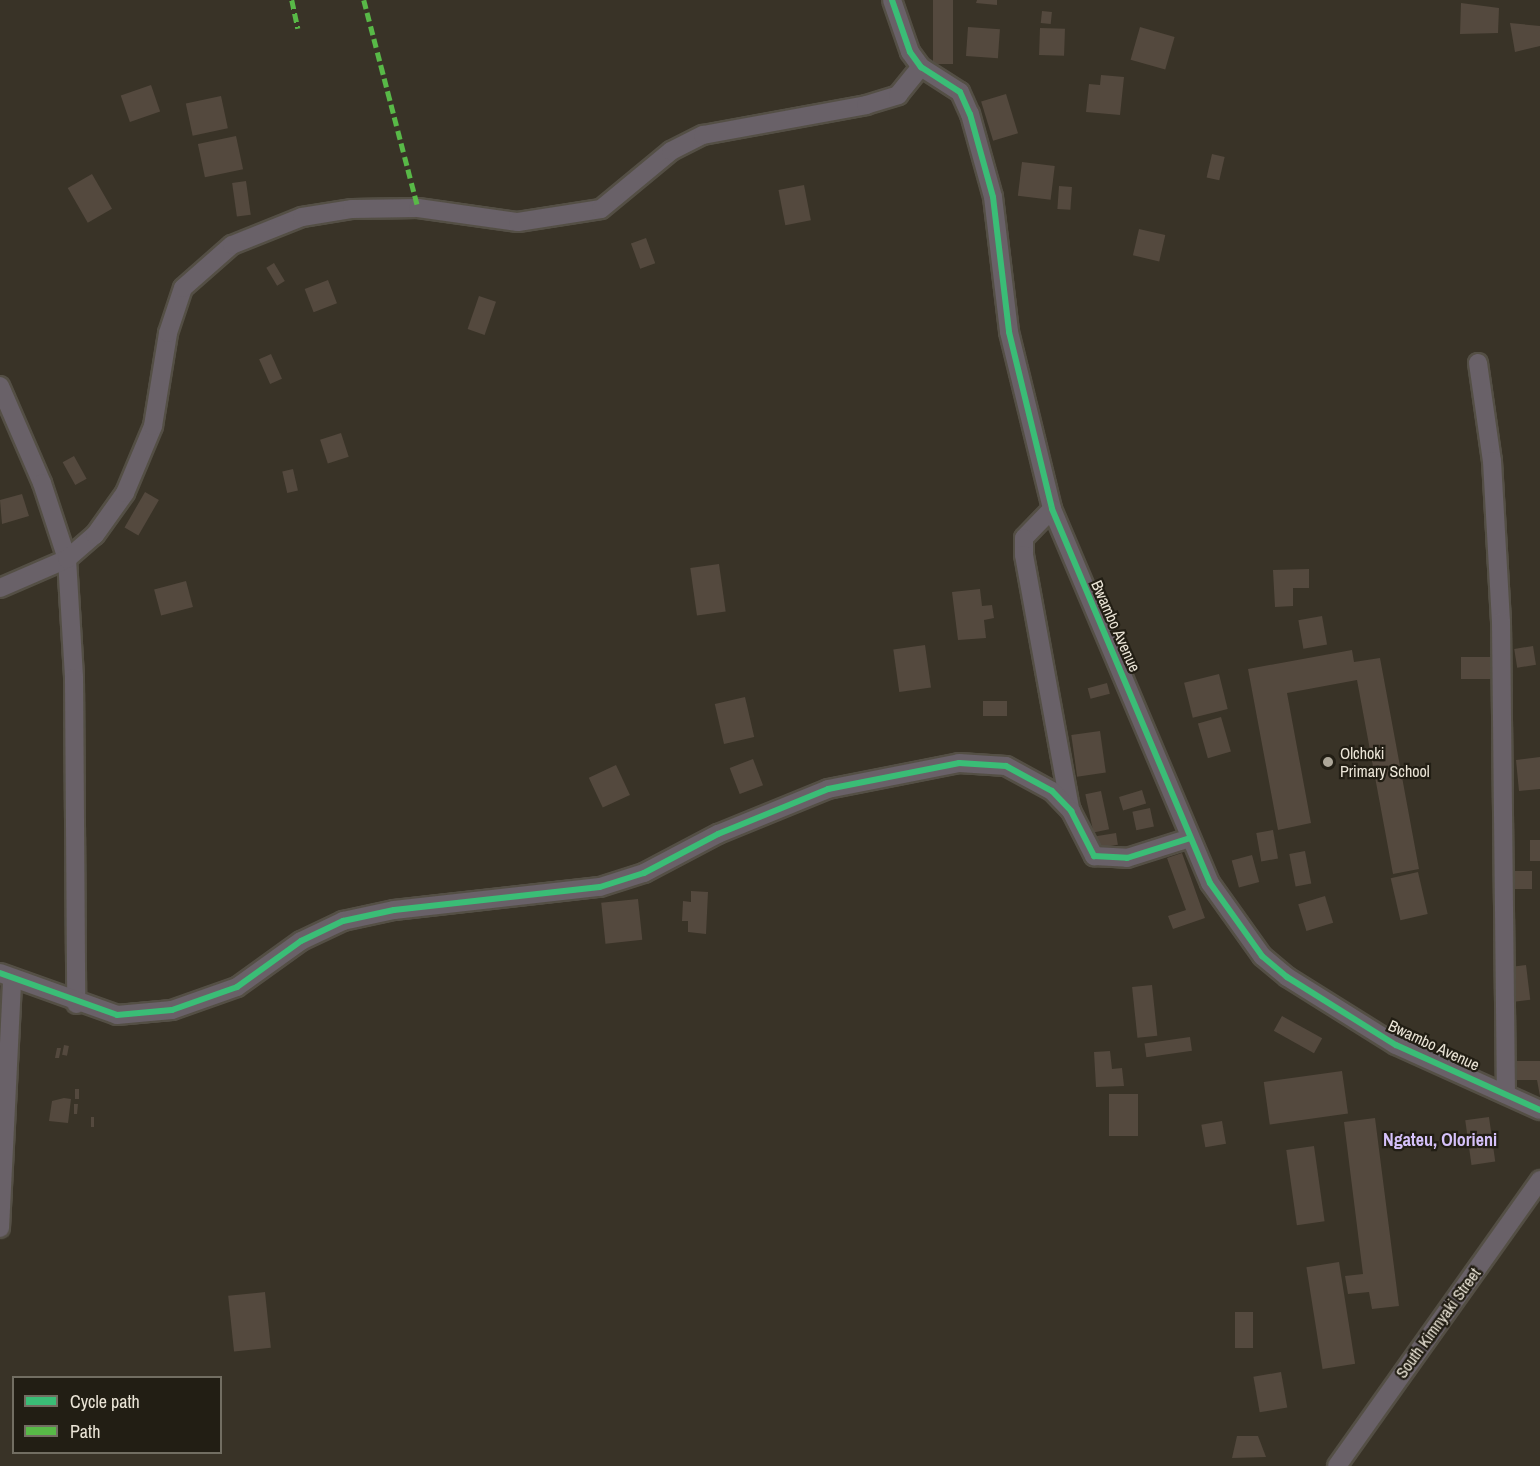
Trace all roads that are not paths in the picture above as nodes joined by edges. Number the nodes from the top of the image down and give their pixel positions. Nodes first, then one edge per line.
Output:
1 (892, 0) edge
2 (921, 66) junction
3 (1478, 363) dead end
4 (0, 386) edge
5 (1052, 509) junction
6 (67, 559) junction
7 (0, 588) edge
8 (1071, 811) junction
9 (1190, 838) junction
10 (6, 976) edge
11 (76, 1004) junction
12 (1506, 1094) junction
13 (1540, 1110) edge
14 (1540, 1180) edge
15 (0, 1228) edge
16 (1337, 1466) edge

1 - 2 street, Bwambo Avenue
2 - 5 street, Bwambo Avenue
2 - 6 street
3 - 12 street
4 - 6 street
5 - 8 street
5 - 9 street, Bwambo Avenue
6 - 7 street
6 - 11 street
8 - 9 street
8 - 11 street
9 - 12 street, Bwambo Avenue
10 - 11 street
10 - 15 street
12 - 13 street, Bwambo Avenue
14 - 16 street, South Kimnyaki Street

